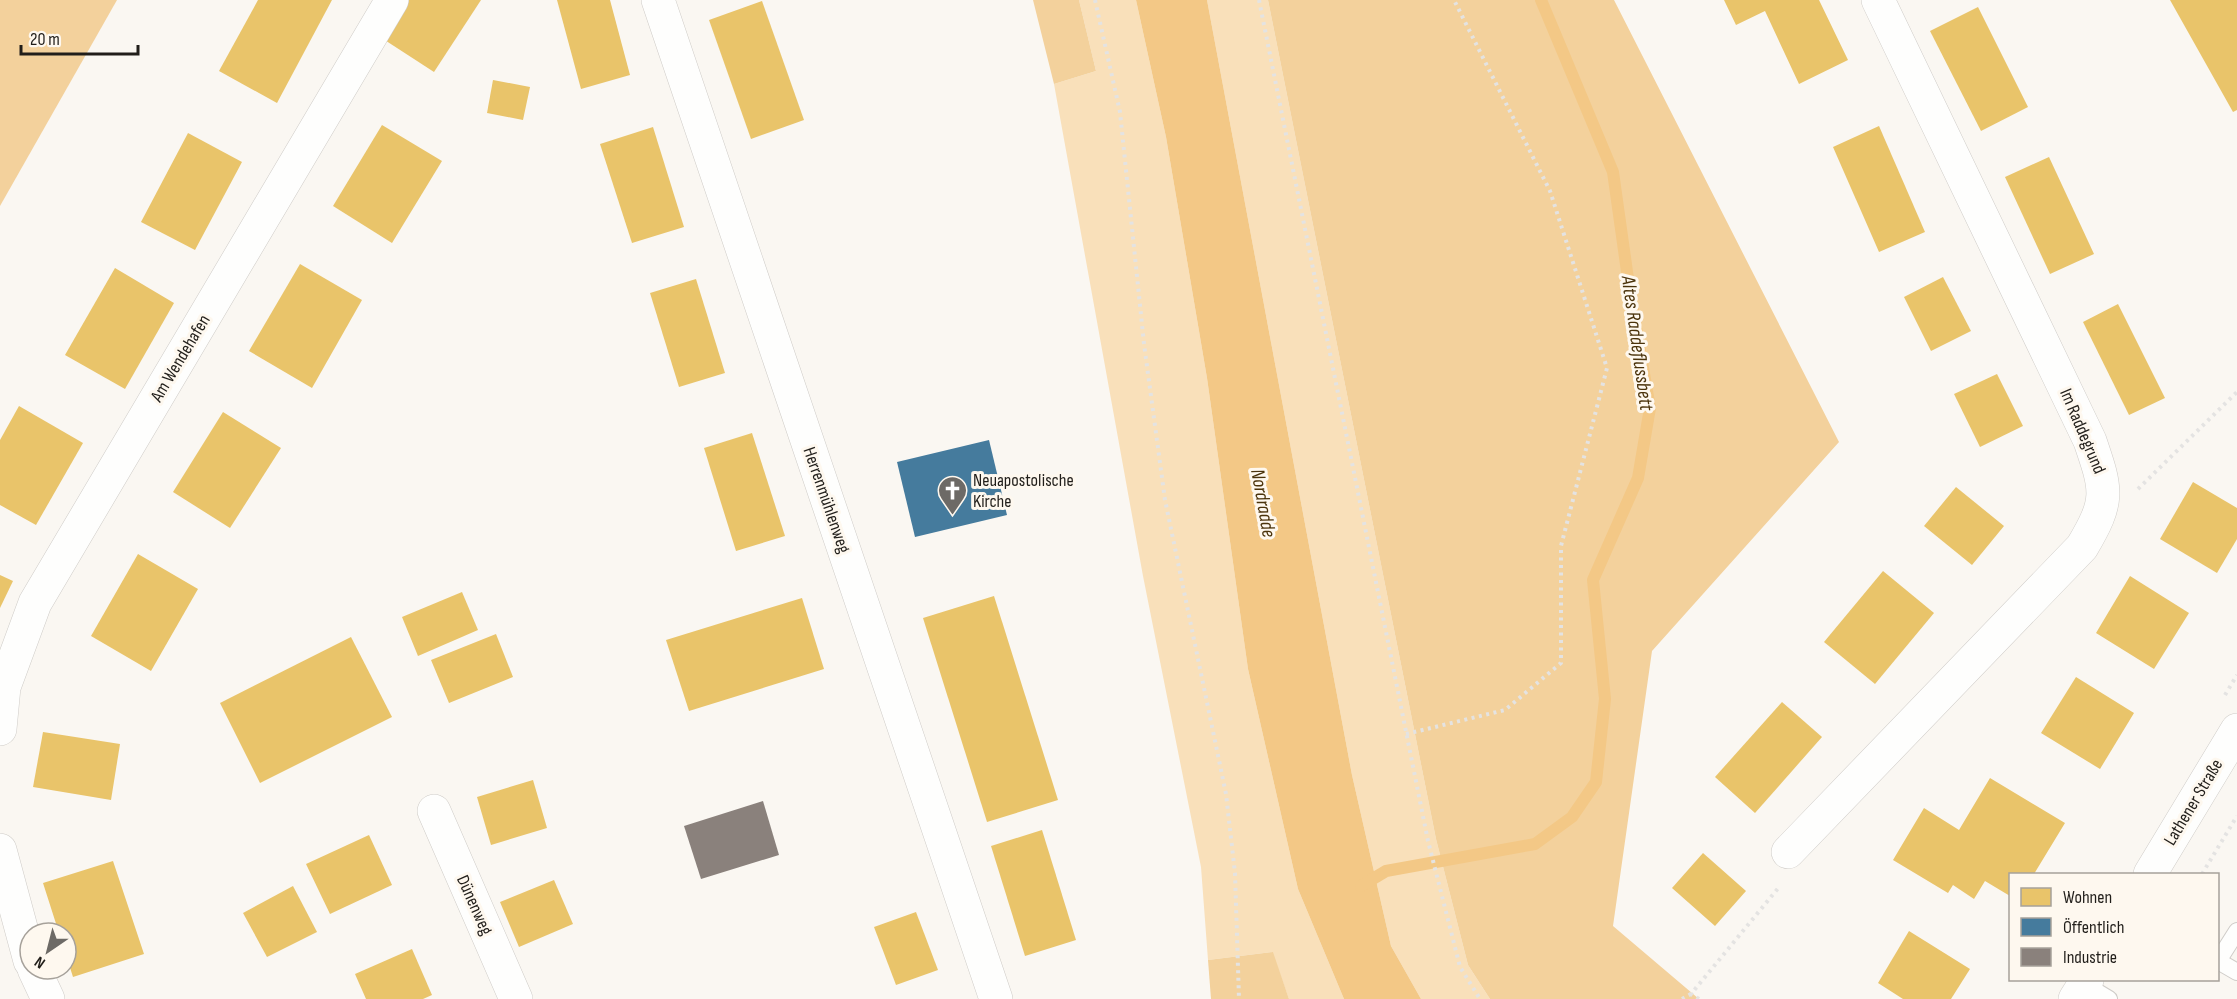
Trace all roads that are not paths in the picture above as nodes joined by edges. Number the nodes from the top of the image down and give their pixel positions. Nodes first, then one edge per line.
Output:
1 (392, 0) edge
2 (658, 0) edge
3 (1878, 0) edge
4 (0, 729) edge
5 (2237, 730) edge
6 (434, 812) dead end
7 (0, 850) edge
8 (1788, 852) road end
9 (2151, 873) edge
10 (19, 921) edge
11 (2237, 931) edge
12 (2219, 959) edge
13 (2219, 962) edge
14 (2237, 972) edge
15 (40, 981) edge
16 (48, 999) edge
17 (516, 999) edge
18 (996, 999) edge

1 - 4 street, Am Wendehafen
2 - 18 street, Herrenmühlenweg
3 - 8 street, Im Raddegrund
5 - 9 street, Lathener Straße
6 - 17 street, Dünenweg
7 - 10 street
11 - 12 lane
13 - 14 lane
15 - 16 street

